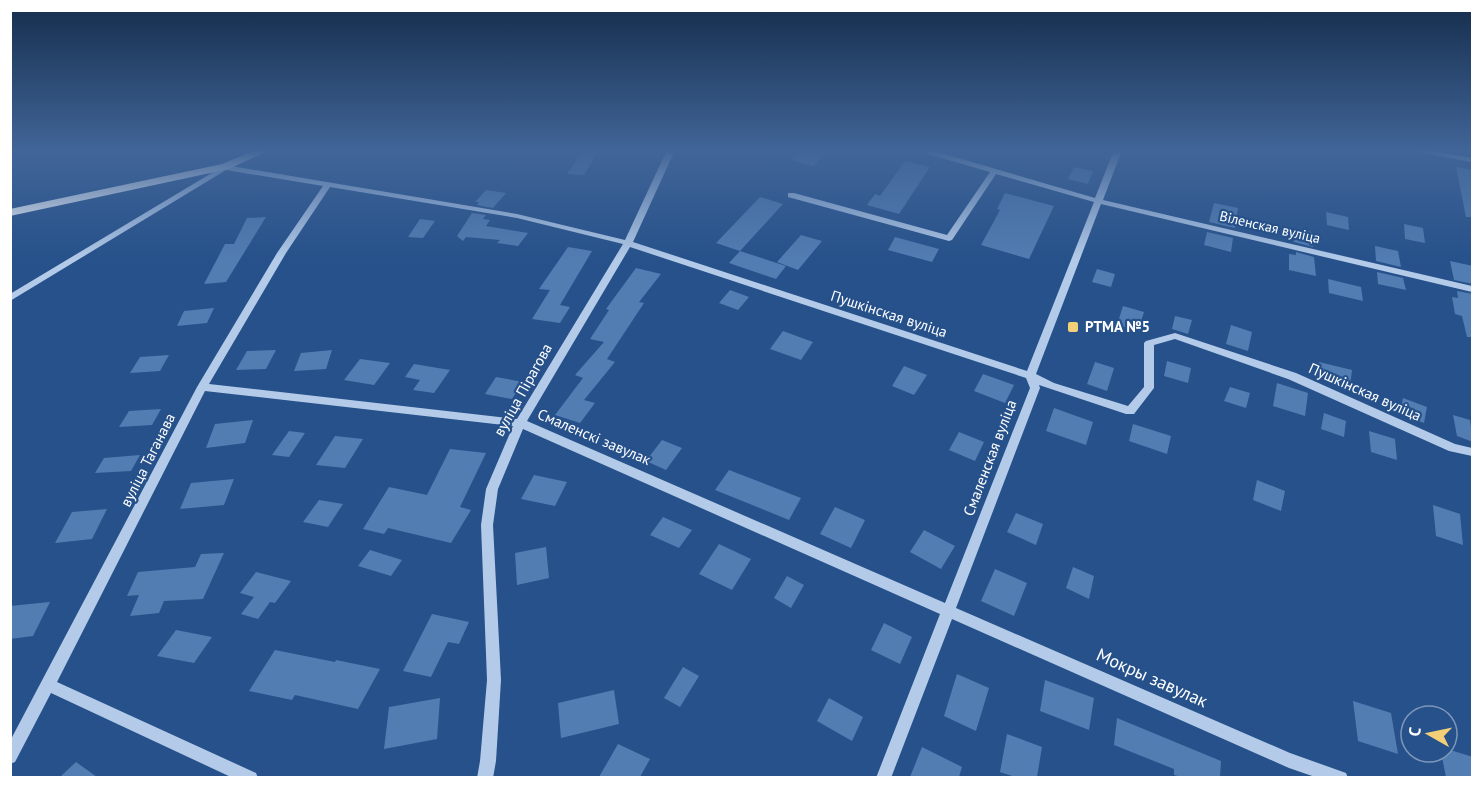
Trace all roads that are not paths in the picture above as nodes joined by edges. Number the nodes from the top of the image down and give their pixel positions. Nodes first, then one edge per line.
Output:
1 (133, 187) edge
2 (193, 187) edge
3 (326, 187) edge
4 (338, 187) edge
5 (653, 187) edge
6 (983, 187) edge
7 (1049, 187) edge
8 (1104, 187) edge
9 (791, 195) dead end
10 (1098, 201) junction
11 (10, 213) edge
12 (628, 243) junction
13 (1473, 289) edge
14 (10, 298) edge
15 (1030, 376) junction
16 (202, 387) junction
17 (520, 423) junction
18 (1473, 452) edge
19 (948, 611) junction
20 (49, 685) junction
21 (10, 757) edge
22 (251, 777) edge
23 (485, 777) edge
24 (884, 777) edge
25 (1341, 777) edge

1 - 11 main road
2 - 14 street
3 - 16 street, вуліца Таганава
4 - 12 street, Пушкінская вуліца
5 - 12 street, вуліца Пірагова
6 - 9 street
7 - 10 street, Віленская вуліца
8 - 10 street, Смаленская вуліца
10 - 13 street, Віленская вуліца
10 - 15 street, Смаленская вуліца
12 - 15 street, Пушкінская вуліца
12 - 17 street, вуліца Пірагова
15 - 18 street, Пушкінская вуліца
15 - 19 street, Смаленская вуліца
16 - 17 street, Смаленскі завулак
16 - 20 street, вуліца Таганава
17 - 19 street, Смаленскі завулак
17 - 23 street, вуліца Пірагова
19 - 24 street, Смаленская вуліца
19 - 25 street, Мокры завулак
20 - 21 street, вуліца Таганава
20 - 22 street

